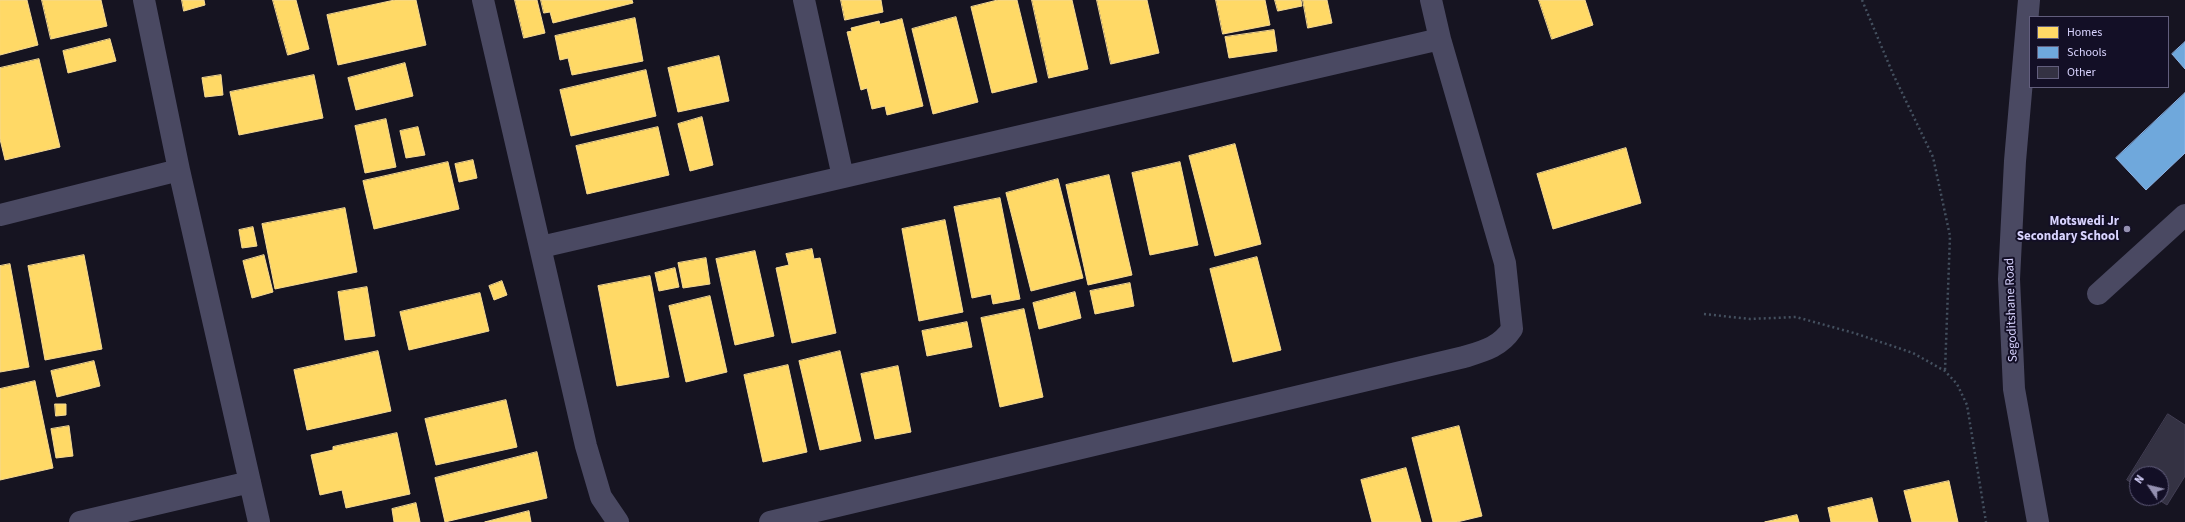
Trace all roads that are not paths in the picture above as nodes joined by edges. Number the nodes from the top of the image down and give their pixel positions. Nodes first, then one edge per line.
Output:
1 (144, 0) edge
2 (483, 0) edge
3 (804, 0) edge
4 (1431, 0) edge
5 (2029, 0) edge
6 (1440, 39) junction
7 (180, 170) junction
8 (843, 177) junction
9 (0, 214) edge
10 (2185, 215) edge
11 (541, 247) junction
12 (2098, 294) dead end
13 (250, 482) junction
14 (80, 522) edge
15 (259, 522) edge
16 (618, 522) edge
17 (770, 522) edge
18 (2038, 522) edge

1 - 7 street
2 - 11 street
3 - 8 street
4 - 6 street
5 - 18 street, Segoditshane Road
6 - 8 street
6 - 17 street
7 - 9 street
7 - 13 street
8 - 11 street
10 - 12 street
11 - 16 street
13 - 14 street
13 - 15 street

